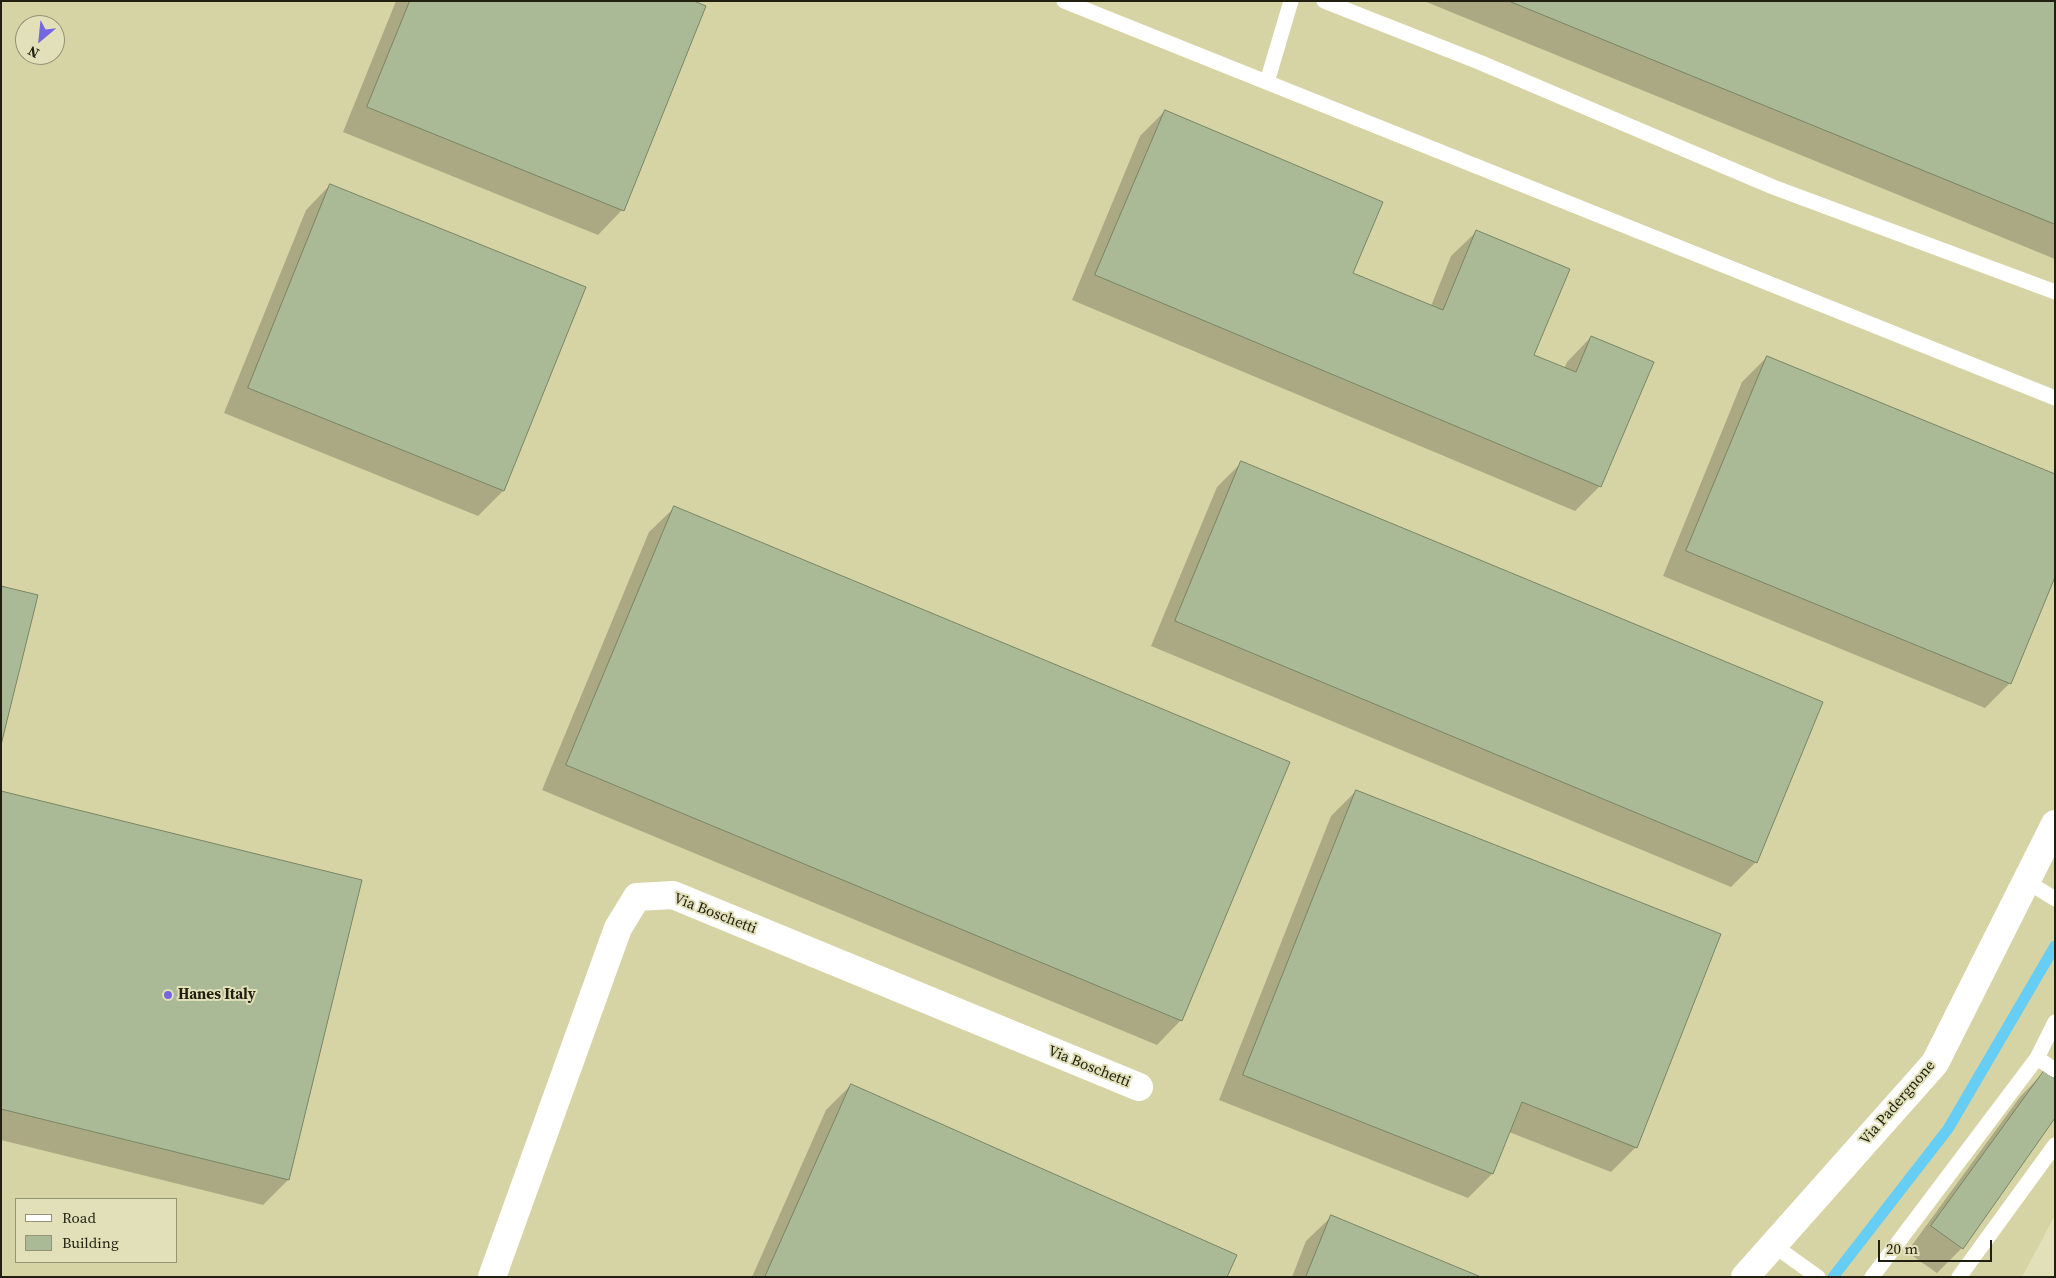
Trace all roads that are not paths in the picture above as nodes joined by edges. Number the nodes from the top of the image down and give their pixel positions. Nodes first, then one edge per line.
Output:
1 (1064, 1) edge
2 (1291, 1) edge
3 (1324, 1) edge
4 (1267, 82) junction
5 (2055, 292) edge
6 (2055, 398) edge
7 (2055, 824) edge
8 (2026, 881) junction
9 (2055, 899) edge
10 (2053, 1032) edge
11 (2037, 1058) junction
12 (2055, 1070) edge
13 (1139, 1087) dead end
14 (2055, 1145) edge
15 (1773, 1245) junction
16 (1815, 1275) edge
17 (492, 1277) edge
18 (1745, 1277) edge
19 (1872, 1277) edge
20 (1959, 1277) edge

1 - 4 lane
2 - 4 lane
3 - 5 lane
4 - 6 lane
7 - 8 street, Via Padergnone
8 - 9 lane
8 - 15 street, Via Padergnone
10 - 11 lane
11 - 12 lane
11 - 19 lane
13 - 17 street, Via Boschetti
14 - 20 lane
15 - 16 lane
15 - 18 street, Via Padergnone

